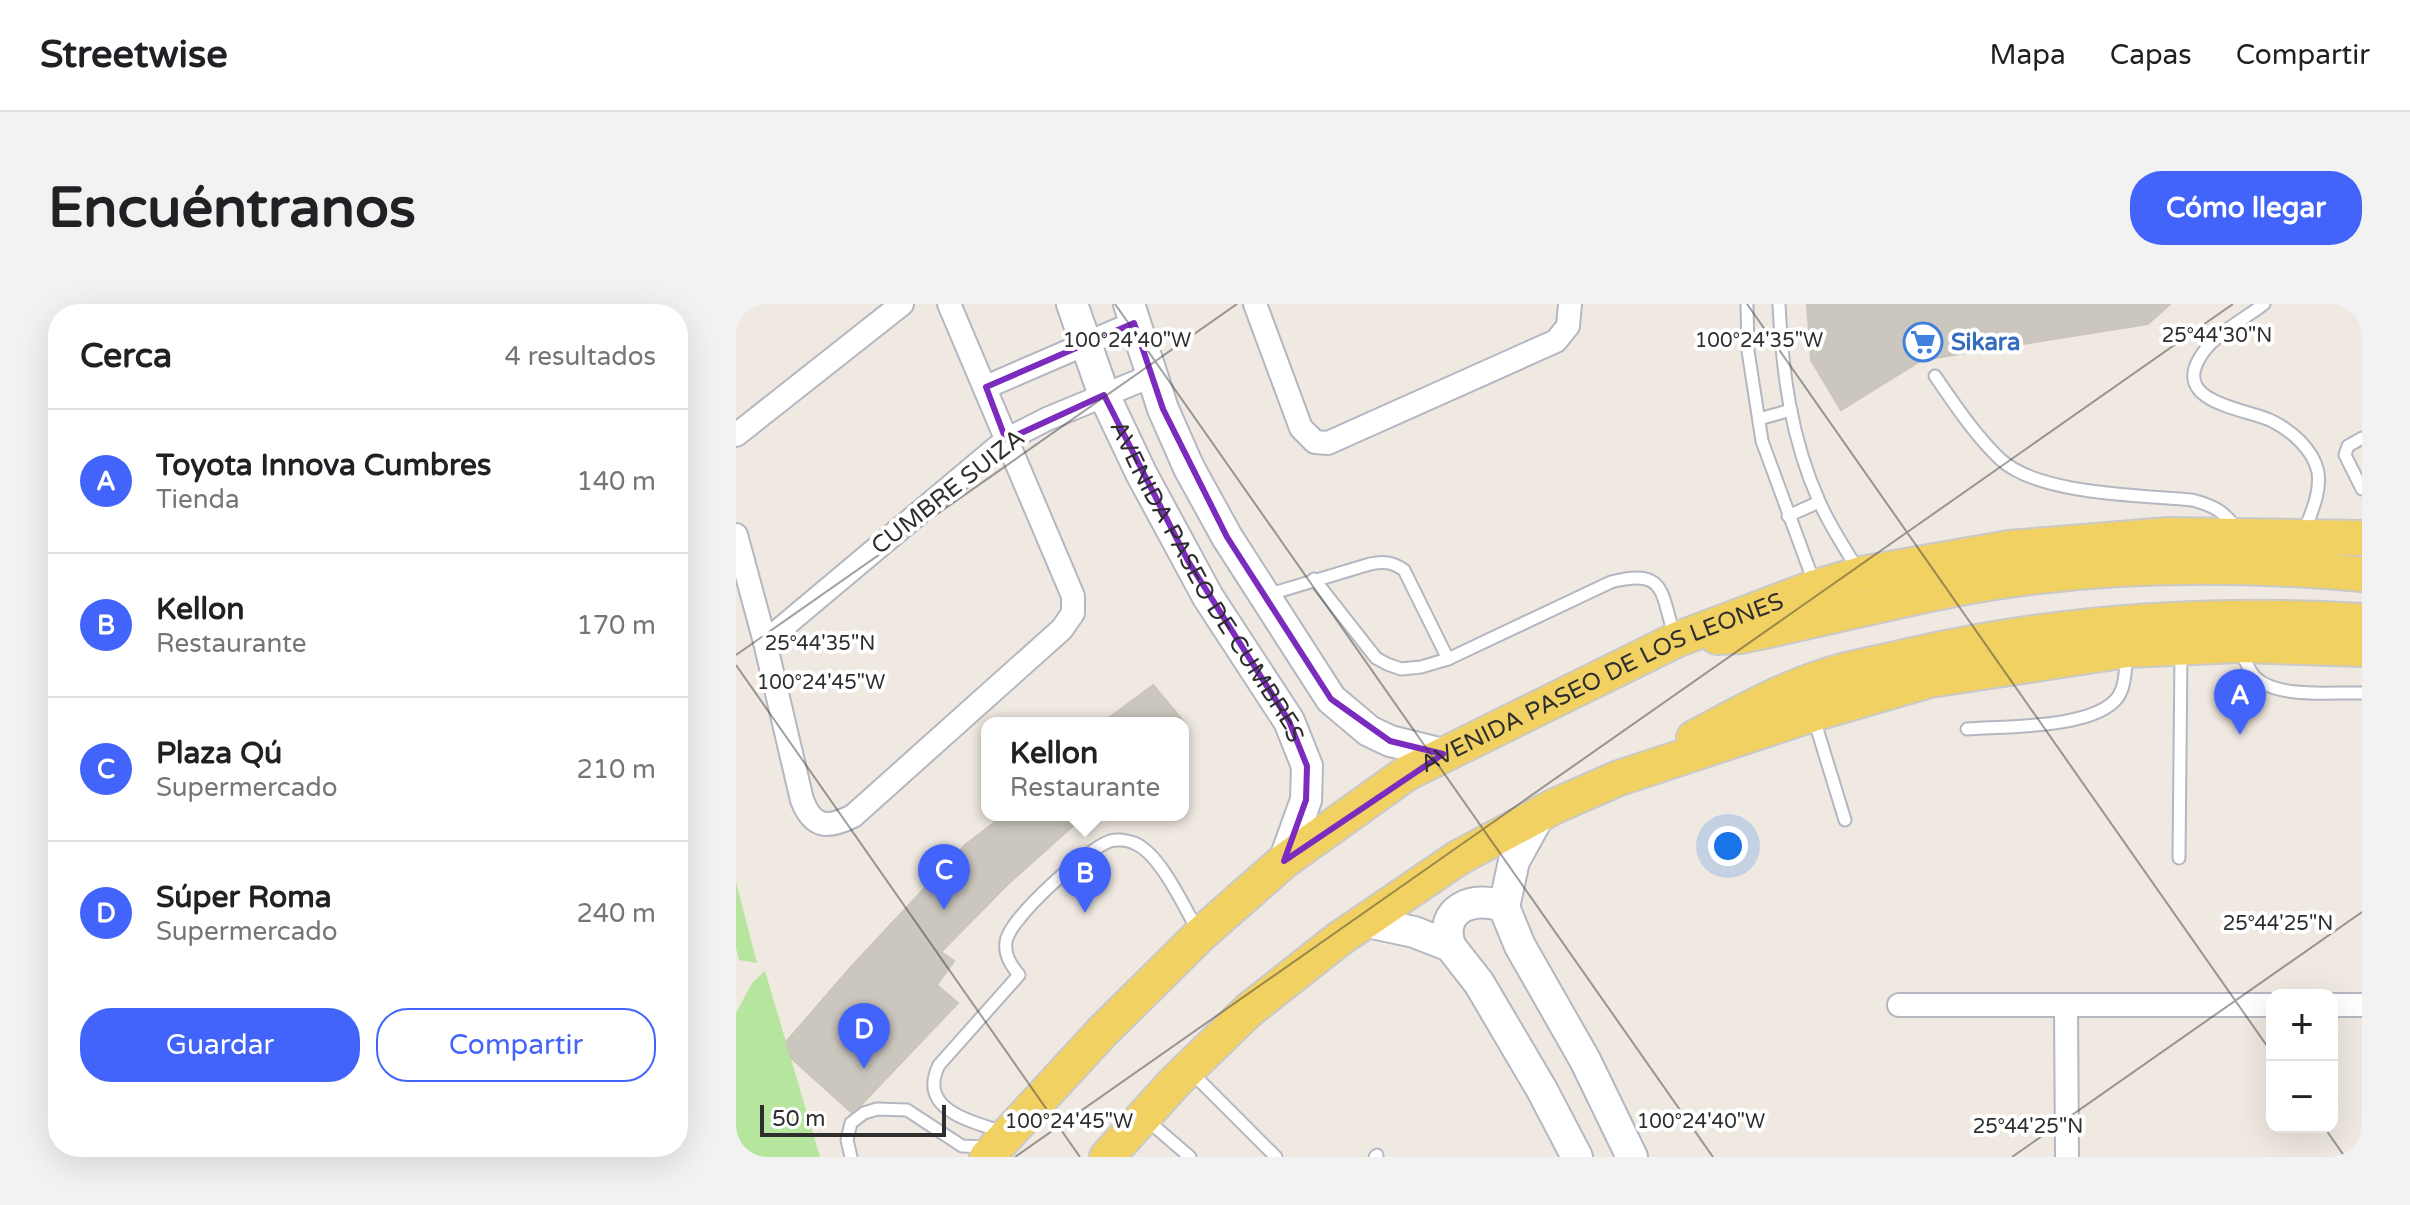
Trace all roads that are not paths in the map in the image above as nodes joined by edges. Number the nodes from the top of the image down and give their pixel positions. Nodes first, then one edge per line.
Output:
1 (902, 304) edge
2 (949, 304) edge
3 (1072, 304) edge
4 (1255, 304) edge
5 (1570, 304) edge
6 (1747, 304) edge
7 (1779, 304) edge
8 (2264, 304) edge
9 (1131, 314) edge
10 (1084, 343) junction
11 (1151, 376) junction
12 (1935, 376) dead end
13 (986, 387) junction
14 (1104, 395) junction
15 (1791, 410) junction
16 (1759, 419) junction
17 (736, 435) edge
18 (2362, 438) edge
19 (1006, 440) junction
20 (2362, 489) edge
21 (1819, 502) junction
22 (1788, 516) junction
23 (736, 535) edge
24 (2241, 536) junction
25 (2303, 536) junction
26 (2362, 538) edge
27 (1861, 574) junction
28 (2362, 574) edge
29 (1314, 579) junction
30 (1816, 587) junction
31 (1265, 595) junction
32 (2362, 621) edge
33 (1681, 639) junction
34 (765, 642) junction
35 (2238, 645) junction
36 (2181, 647) junction
37 (2362, 649) edge
38 (2127, 650) junction
39 (1448, 659) junction
40 (2362, 693) edge
41 (1813, 714) junction
42 (1967, 729) dead end
43 (1443, 754) junction
44 (1619, 778) junction
45 (1540, 814) junction
46 (1845, 820) dead end
47 (2179, 858) dead end
48 (1284, 861) junction
49 (1504, 907) junction
50 (1363, 921) junction
51 (1200, 935) junction
52 (1450, 946) junction
53 (1899, 1005) dead end
54 (2266, 1005) edge
55 (2338, 1005) edge
56 (2362, 1005) edge
57 (2066, 1006) junction
58 (1188, 1069) junction
59 (1143, 1117) junction
60 (997, 1146) edge
61 (851, 1157) edge
62 (1107, 1157) edge
63 (1190, 1157) edge
64 (1276, 1157) edge
65 (1577, 1157) edge
66 (1632, 1157) edge
67 (2067, 1157) edge

1 - 17 street
2 - 13 street
3 - 10 street, AVENIDA PASEO DE CUMBRES
4 - 5 street
6 - 16 lane
7 - 15 lane
8 - 25 lane
9 - 10 street
9 - 11 street, AVENIDA PASEO DE CUMBRES
10 - 13 street
10 - 14 street, AVENIDA PASEO DE CUMBRES
11 - 14 street, CUMBRE SUIZA
11 - 31 street, AVENIDA PASEO DE CUMBRES
12 - 24 lane
13 - 19 street
14 - 19 street, CUMBRE SUIZA
14 - 48 street, AVENIDA PASEO DE CUMBRES
15 - 16 lane
15 - 21 lane
16 - 22 lane
18 - 20 lane
19 - 34 street, CUMBRE SUIZA
19 - 34 street
21 - 22 lane
21 - 27 lane
22 - 30 lane
23 - 34 street
24 - 25 main road, AVENIDA PASEO DE LOS LEONES
24 - 27 main road, AVENIDA PASEO DE LOS LEONES
25 - 26 main road, AVENIDA PASEO DE LOS LEONES
27 - 30 main road, AVENIDA PASEO DE LOS LEONES
28 - 33 main road
29 - 31 lane
29 - 39 lane
29 - 39 lane
30 - 33 main road, AVENIDA PASEO DE LOS LEONES
31 - 43 street, AVENIDA PASEO DE CUMBRES
32 - 44 main road
33 - 39 lane
33 - 43 main road, AVENIDA PASEO DE LOS LEONES
35 - 36 main road
35 - 37 main road
35 - 40 lane
36 - 38 main road
36 - 47 lane
38 - 41 main road
38 - 42 lane
41 - 44 main road
41 - 46 lane
43 - 48 main road, AVENIDA PASEO DE LOS LEONES
44 - 45 main road
45 - 49 street
45 - 50 main road
48 - 51 main road, AVENIDA PASEO DE LOS LEONES
49 - 52 street
49 - 66 street
50 - 52 street
50 - 58 main road
51 - 60 main road, AVENIDA PASEO DE LOS LEONES
51 - 60 lane
52 - 65 street
53 - 57 street
54 - 57 street
55 - 56 street
57 - 67 street
58 - 59 main road
58 - 64 lane
59 - 62 main road
59 - 63 lane
60 - 61 lane

